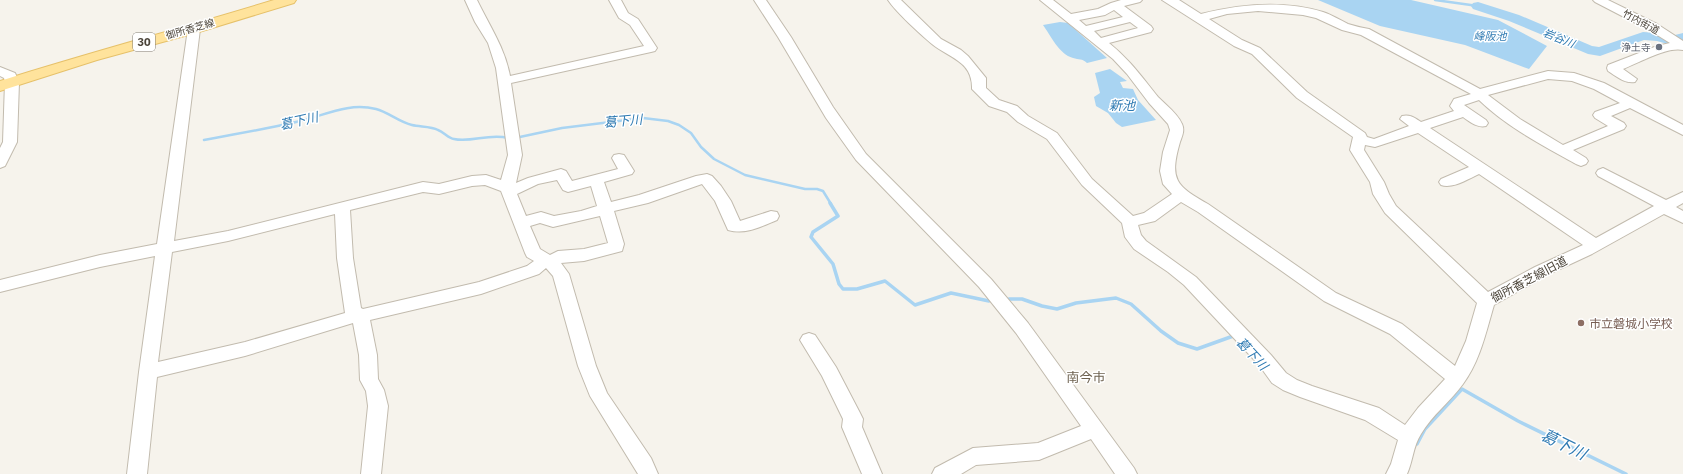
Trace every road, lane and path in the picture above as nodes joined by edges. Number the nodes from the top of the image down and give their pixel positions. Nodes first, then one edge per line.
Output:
1 (289, 0) edge
2 (471, 0) edge
3 (615, 0) edge
4 (760, 0) edge
5 (894, 0) edge
6 (1046, 0) edge
7 (1136, 0) edge
8 (1168, 0) edge
9 (1599, 0) edge
10 (1115, 5) junction
11 (1070, 18) junction
12 (1132, 18) junction
13 (1200, 18) junction
14 (194, 29) junction
15 (1085, 30) junction
16 (1099, 42) junction
17 (1678, 42) edge
18 (0, 71) edge
19 (504, 81) junction
20 (6, 84) edge
21 (1600, 86) junction
22 (1480, 94) junction
23 (1631, 103) junction
24 (1464, 112) junction
25 (1413, 123) junction
26 (1482, 123) dead end
27 (1683, 131) edge
28 (1359, 140) junction
29 (1562, 150) junction
30 (619, 158) dead end
31 (1581, 161) dead end
32 (0, 163) edge
33 (1480, 168) junction
34 (1603, 173) dead end
35 (596, 179) junction
36 (1446, 182) dead end
37 (508, 190) junction
38 (1181, 195) junction
39 (1683, 197) edge
40 (1665, 206) junction
41 (342, 207) junction
42 (606, 208) junction
43 (771, 216) dead end
44 (1683, 218) edge
45 (1130, 222) junction
46 (521, 223) junction
47 (1596, 244) junction
48 (166, 248) junction
49 (548, 261) junction
50 (0, 286) edge
51 (1486, 301) junction
52 (359, 316) junction
53 (809, 340) dead end
54 (148, 372) junction
55 (1457, 378) junction
56 (1095, 429) junction
57 (1409, 437) junction
58 (137, 474) edge
59 (371, 474) edge
60 (648, 474) edge
61 (872, 474) edge
62 (942, 474) edge
63 (1128, 474) edge
64 (1396, 474) edge

1 - 14 main road, 御所香芝線 / 30
2 - 19 street
3 - 19 street
4 - 56 street
5 - 45 street
6 - 11 street
7 - 10 street
8 - 13 street
9 - 17 street, 竹内街道
10 - 11 street
10 - 12 street
11 - 15 street
12 - 15 street
12 - 16 street
13 - 22 street
13 - 28 street
14 - 20 main road, 御所香芝線 / 30
14 - 48 street
15 - 16 street
16 - 38 street
17 - 21 street
18 - 20 street
19 - 37 street
20 - 32 street
21 - 22 street
21 - 23 street
22 - 24 street
22 - 29 street
23 - 27 street
23 - 29 street
24 - 25 street
24 - 26 street
25 - 28 street
25 - 33 street
28 - 51 street
29 - 31 street
30 - 35 street
33 - 36 street
33 - 47 street
34 - 40 street
35 - 37 street
35 - 42 street
37 - 41 street
37 - 46 street
38 - 45 street
38 - 55 street
39 - 40 street, 御所香芝線旧道
40 - 44 street
40 - 47 street, 御所香芝線旧道
41 - 48 street
41 - 52 street
42 - 43 street
42 - 46 street
42 - 49 street
45 - 57 street
46 - 49 street
47 - 51 street, 御所香芝線旧道
48 - 50 street
48 - 54 street
49 - 52 street
49 - 60 street
51 - 55 street, 御所香芝線旧道
52 - 54 street
52 - 59 street
53 - 61 street
54 - 58 street
55 - 57 street, 御所香芝線旧道
56 - 62 street
56 - 63 street
57 - 64 street, 御所香芝線旧道

